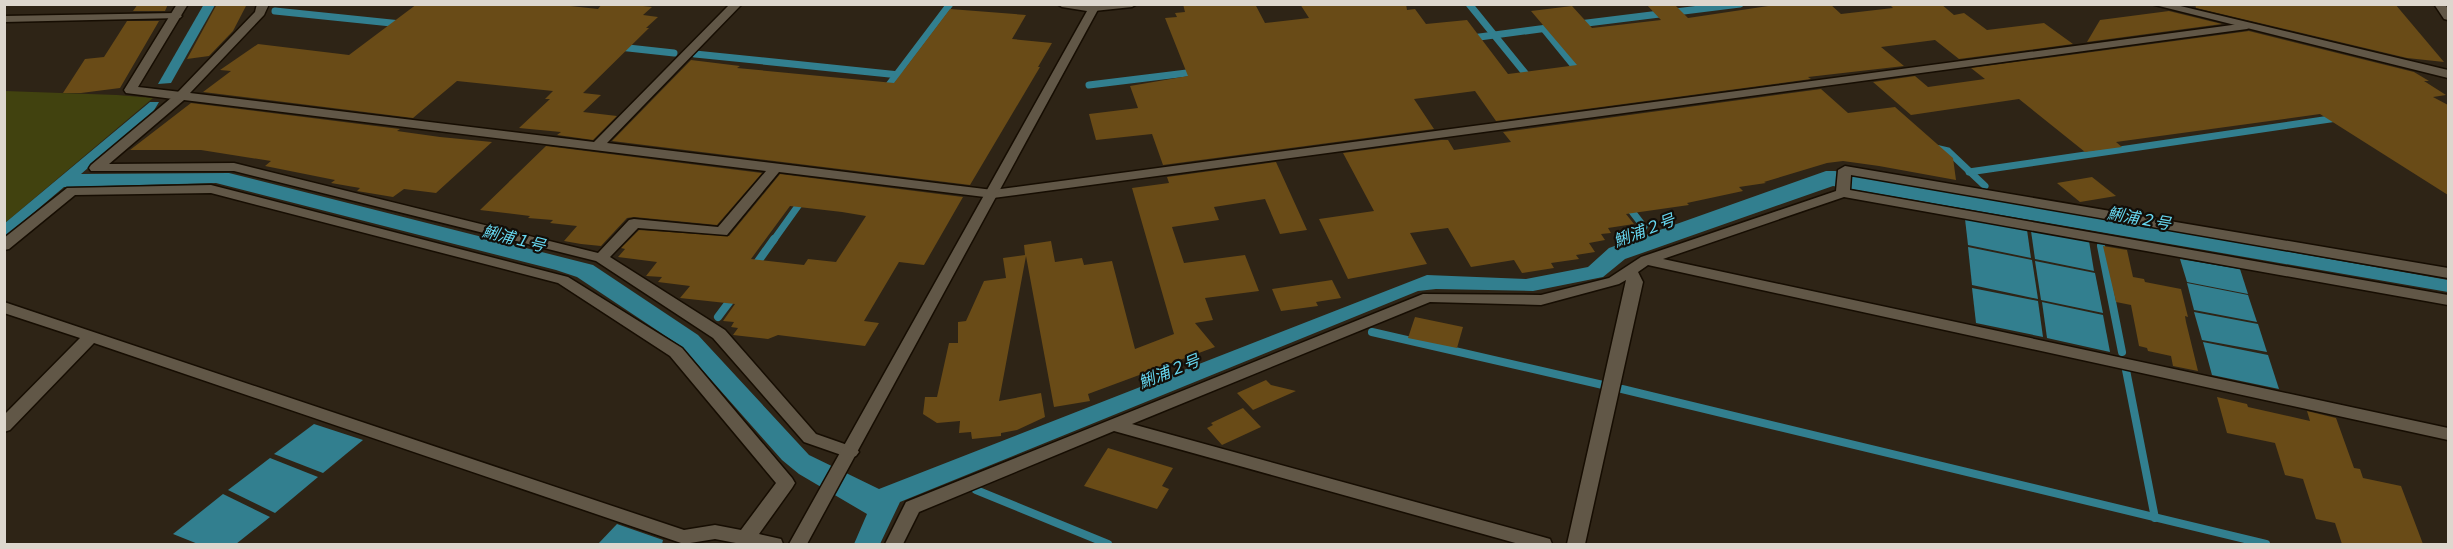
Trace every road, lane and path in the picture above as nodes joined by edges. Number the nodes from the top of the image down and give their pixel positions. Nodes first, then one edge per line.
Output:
1 (183, 4) edge
2 (263, 4) edge
3 (737, 4) edge
4 (1062, 4) edge
5 (1132, 4) edge
6 (2156, 4) edge
7 (2439, 4) edge
8 (1095, 6) edge
9 (176, 16) junction
10 (2448, 17) edge
11 (4, 19) edge
12 (2247, 26) junction
13 (2448, 74) edge
14 (181, 96) junction
15 (597, 146) junction
16 (775, 168) junction
17 (1843, 193) junction
18 (993, 194) junction
19 (4, 246) edge
20 (601, 258) junction
21 (1646, 260) junction
22 (1630, 270) junction
23 (2448, 273) edge
24 (2448, 300) edge
25 (4, 307) edge
26 (91, 336) junction
27 (1113, 425) junction
28 (4, 426) edge
29 (2448, 434) edge
30 (848, 456) junction
31 (746, 537) junction
32 (679, 541) edge
33 (774, 544) edge
34 (798, 544) edge
35 (894, 544) edge
36 (1543, 544) edge
37 (1576, 544) edge

1 - 9 street
2 - 14 street
3 - 15 street
4 - 8 street
5 - 8 street
6 - 12 street
7 - 10 street
8 - 18 street
9 - 11 street
9 - 14 street
12 - 13 street
12 - 18 street
14 - 15 street
14 - 20 street
15 - 16 street
16 - 18 street
16 - 20 street
17 - 21 street
17 - 23 street
17 - 24 street
18 - 30 street
19 - 31 street
20 - 30 street
21 - 22 street
21 - 29 street
22 - 27 street
22 - 37 street
25 - 26 street
26 - 28 street
26 - 32 street
27 - 35 street
27 - 36 street
30 - 34 street
31 - 32 street
31 - 33 street

